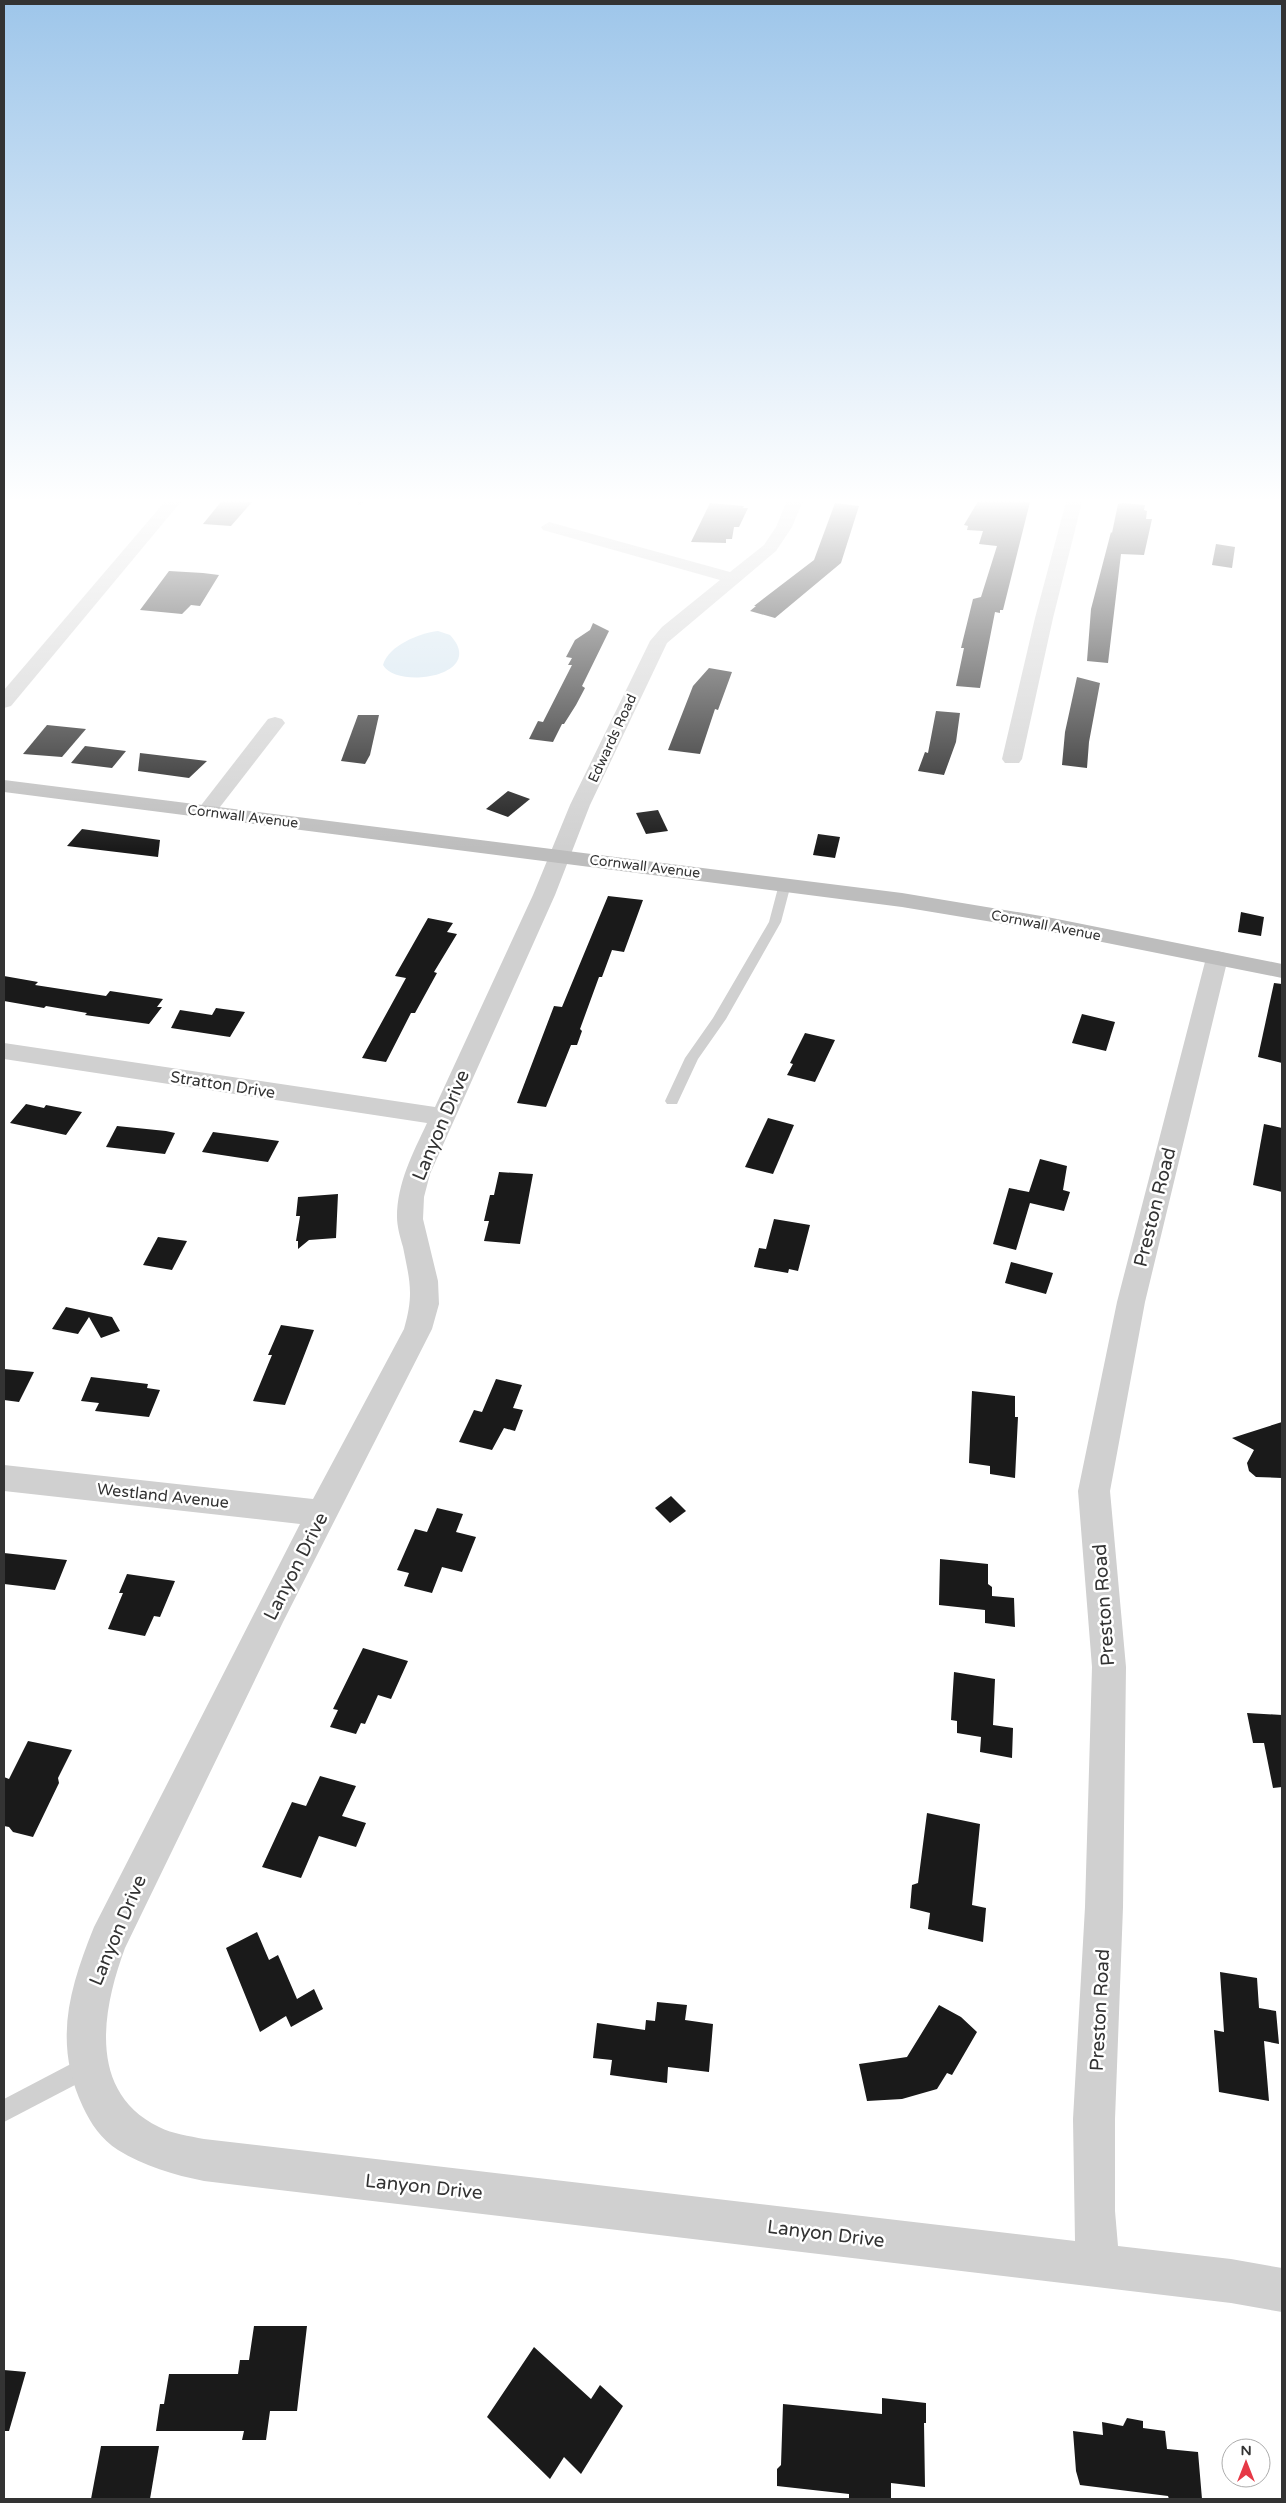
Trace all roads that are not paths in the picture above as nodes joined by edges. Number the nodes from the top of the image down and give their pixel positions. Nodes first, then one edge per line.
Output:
1 (78, 615) edge
2 (689, 615) edge
3 (1045, 615) edge
4 (4, 702) edge
5 (275, 724) dead end
6 (1012, 759) dead end
7 (4, 786) edge
8 (206, 812) junction
9 (559, 856) junction
10 (785, 884) junction
11 (1217, 958) junction
12 (1282, 971) edge
13 (4, 1052) edge
14 (672, 1101) dead end
15 (443, 1117) junction
16 (4, 1478) edge
17 (322, 1514) junction
18 (88, 2066) junction
19 (4, 2112) edge
20 (1098, 2266) junction
21 (1282, 2290) edge

1 - 4 street
2 - 9 street, Edwards Road
3 - 6 street
5 - 8 street
7 - 8 street, Cornwall Avenue
8 - 9 street, Cornwall Avenue
9 - 10 street, Cornwall Avenue
9 - 15 street, Lanyon Drive
10 - 11 street, Cornwall Avenue
10 - 14 lane
11 - 12 street, Cornwall Avenue
11 - 20 street, Preston Road
13 - 15 street, Stratton Drive
15 - 17 street, Lanyon Drive
16 - 17 street, Westland Avenue
17 - 18 street, Lanyon Drive
18 - 19 lane
18 - 20 street, Lanyon Drive
20 - 21 street, Lanyon Drive

